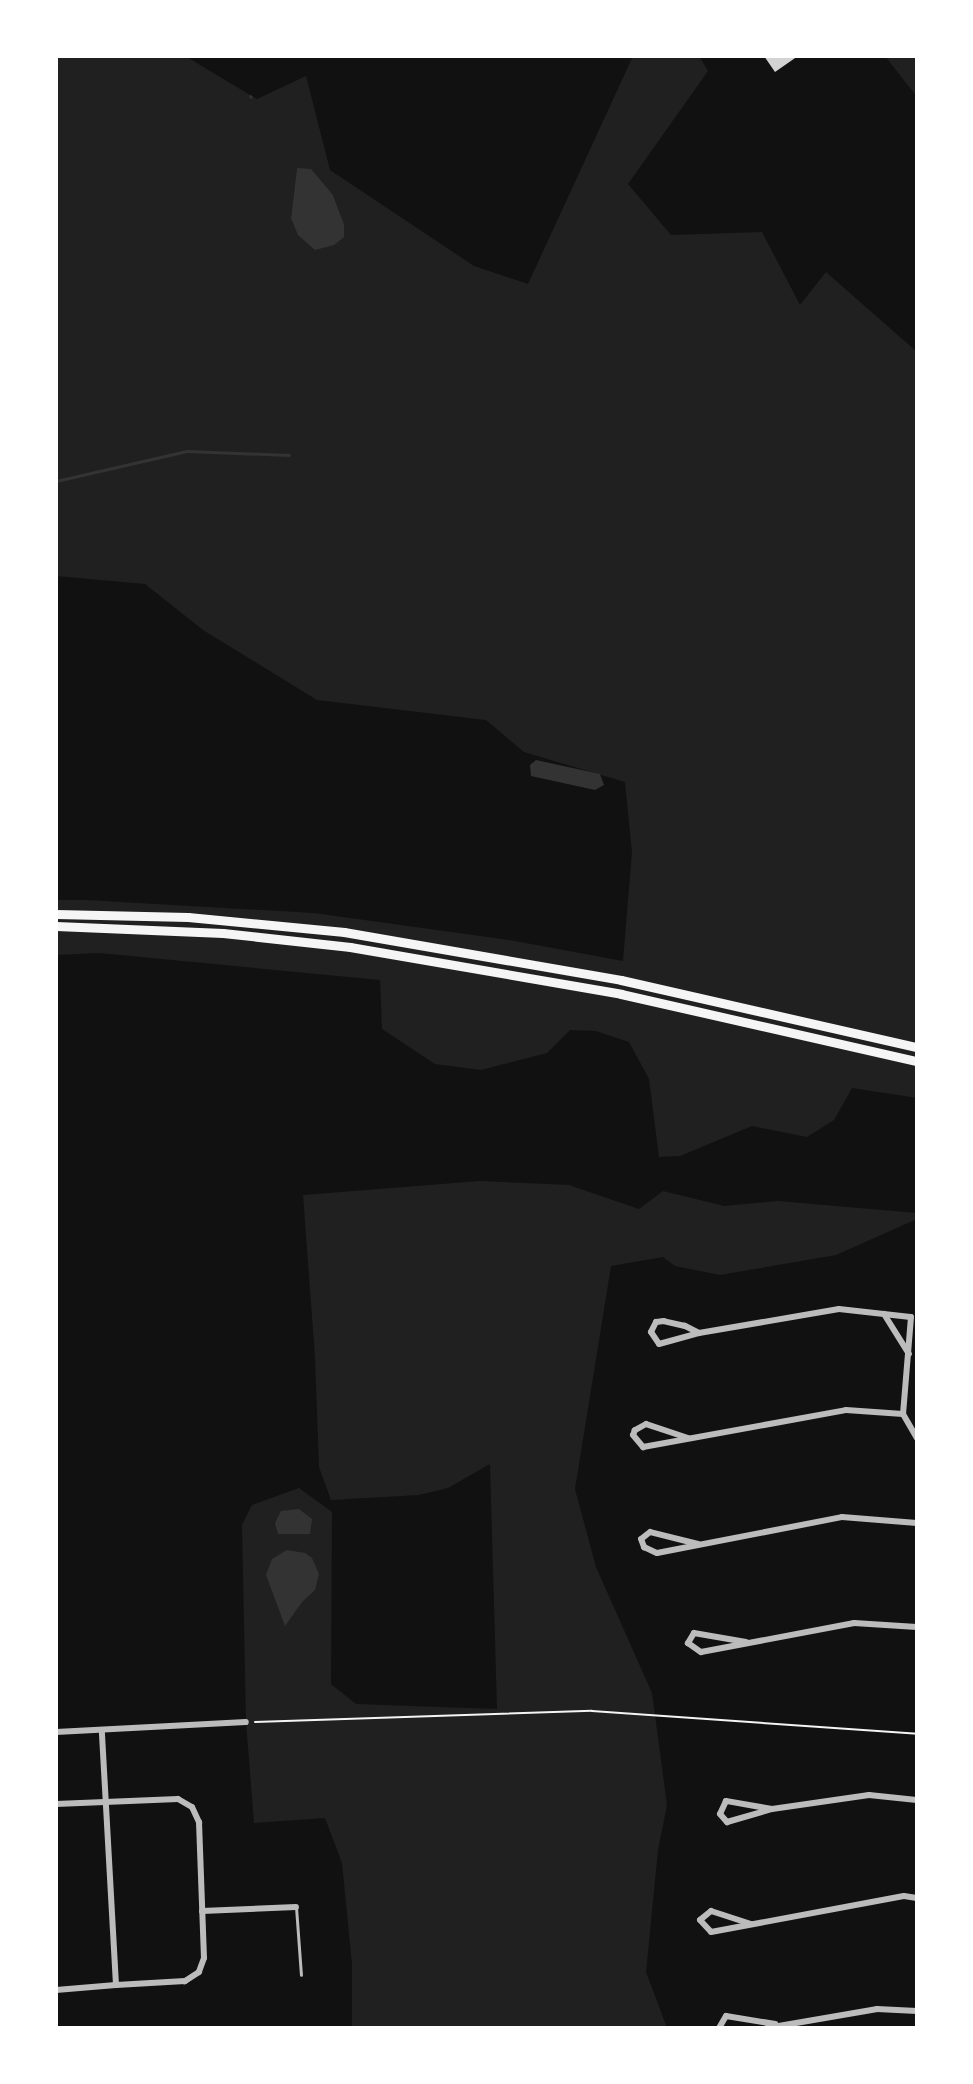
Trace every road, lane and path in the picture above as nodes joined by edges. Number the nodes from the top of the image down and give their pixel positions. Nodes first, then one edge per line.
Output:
1 (56, 914) edge
2 (56, 926) edge
3 (917, 1047) edge
4 (917, 1061) edge
5 (884, 1314) junction
6 (699, 1333) junction
7 (909, 1354) junction
8 (903, 1414) junction
9 (688, 1438) junction
10 (917, 1438) edge
11 (917, 1523) edge
12 (698, 1544) junction
13 (917, 1627) edge
14 (746, 1642) junction
15 (246, 1722) joint
16 (102, 1731) junction
17 (56, 1732) edge
18 (917, 1734) edge
19 (917, 1800) edge
20 (106, 1802) junction
21 (56, 1804) edge
22 (772, 1809) junction
23 (917, 1898) edge
24 (296, 1907) joint
25 (202, 1911) junction
26 (751, 1924) junction
27 (301, 1975) dead end
28 (116, 1985) junction
29 (56, 1990) edge
30 (917, 2011) edge
31 (778, 2025) junction
32 (719, 2028) edge
33 (767, 2028) edge

1 - 3 highway
2 - 4 highway
5 - 6 street
5 - 7 street
5 - 7 street
6 - 6 street
7 - 8 street
8 - 9 street
8 - 10 street
9 - 9 street
11 - 12 street
12 - 12 street
13 - 14 street
14 - 14 street
15 - 16 street
15 - 18 path
16 - 17 street
16 - 20 street
19 - 22 street
20 - 21 street
20 - 25 street
20 - 28 street
22 - 22 street
23 - 26 street
24 - 25 street
24 - 27 lane
25 - 28 street
26 - 26 street
28 - 29 street
30 - 31 street
31 - 32 street
31 - 33 street

